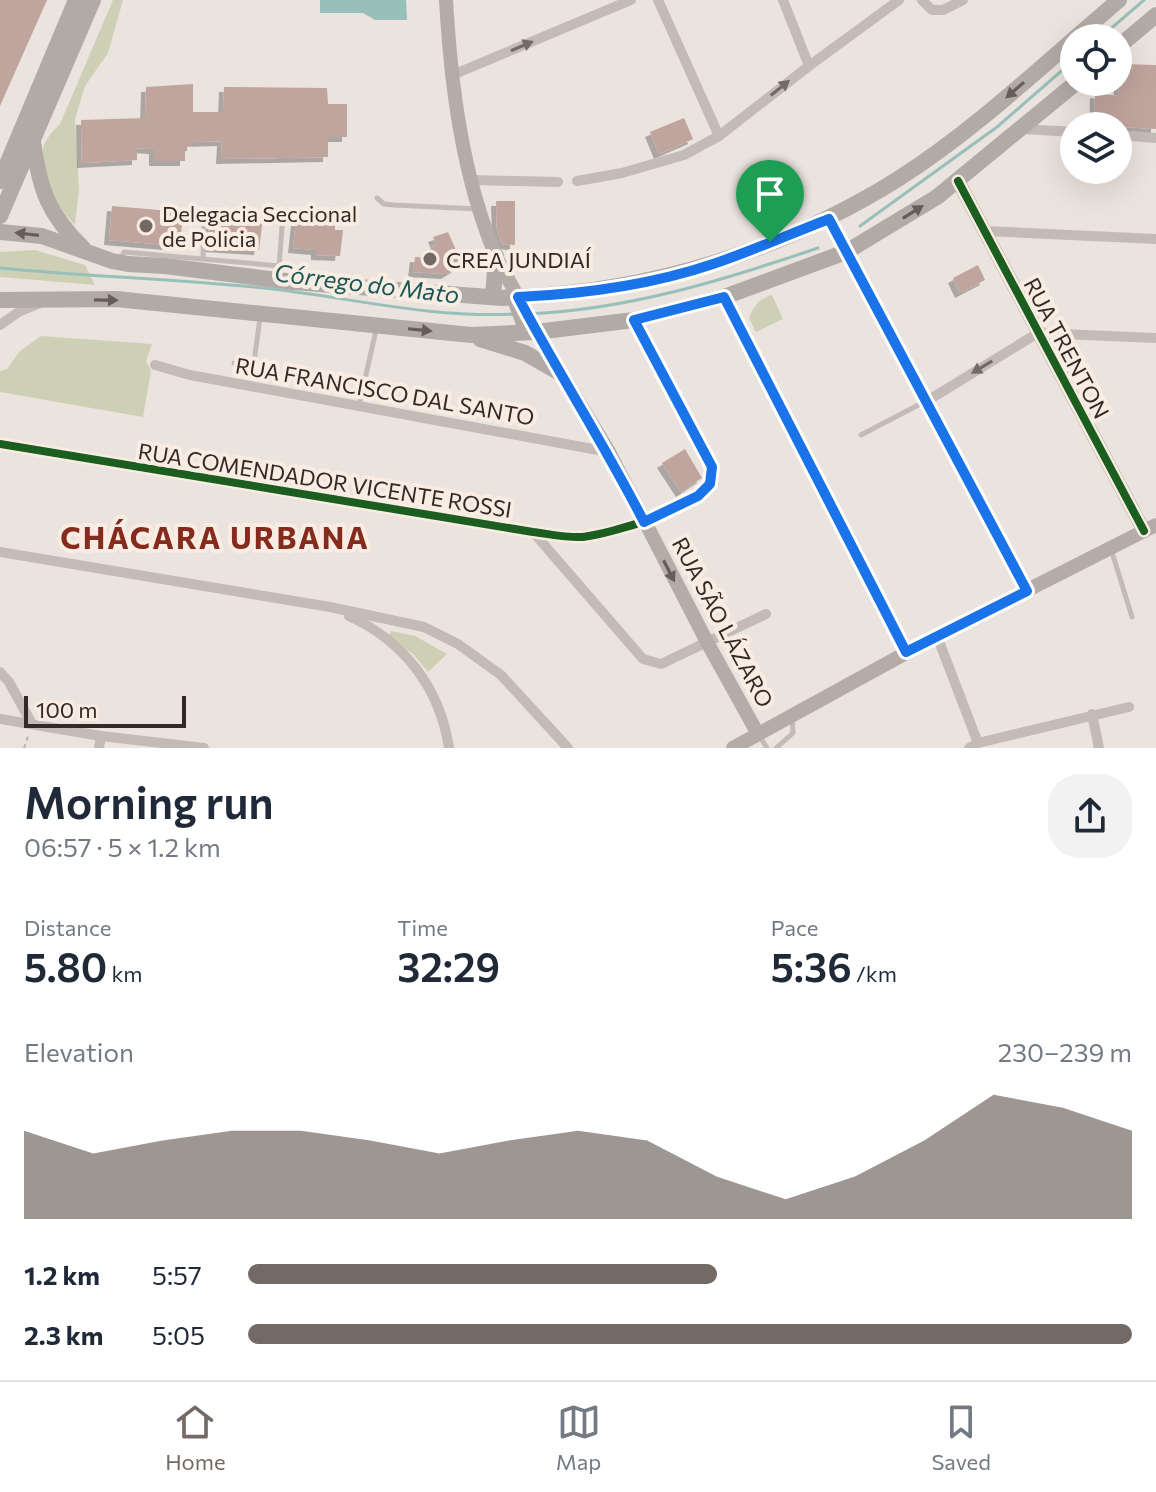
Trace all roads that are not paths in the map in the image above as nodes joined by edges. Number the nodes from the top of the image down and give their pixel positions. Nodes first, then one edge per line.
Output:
1 (76, 0) edge
2 (93, 0) edge
3 (446, 0) edge
4 (631, 0) edge
5 (658, 0) edge
6 (783, 0) edge
7 (899, 0) edge
8 (922, 0) edge
9 (963, 0) edge
10 (1119, 0) edge
11 (1156, 15) edge
12 (1091, 24) edge
13 (1132, 35) edge
14 (1060, 50) edge
15 (809, 66) junction
16 (450, 76) junction
17 (1061, 96) edge
18 (1022, 129) junction
19 (1060, 131) edge
20 (719, 136) junction
21 (1132, 136) edge
22 (1156, 138) edge
23 (32, 140) junction
24 (471, 180) junction
25 (0, 181) edge
26 (577, 181) dead end
27 (958, 181) junction
28 (558, 182) dead end
29 (377, 198) dead end
30 (479, 209) junction
31 (0, 216) edge
32 (204, 217) dead end
33 (831, 224) junction
34 (282, 226) dead end
35 (986, 231) junction
36 (0, 232) edge
37 (1156, 239) edge
38 (844, 248) junction
39 (86, 252) junction
40 (496, 256) junction
41 (203, 264) junction
42 (279, 273) junction
43 (493, 297) junction
44 (724, 297) junction
45 (54, 298) junction
46 (0, 300) edge
47 (260, 314) junction
48 (525, 316) junction
49 (634, 320) junction
50 (0, 325) edge
51 (377, 325) junction
52 (1038, 333) junction
53 (471, 335) junction
54 (1156, 338) edge
55 (234, 363) dead end
56 (155, 365) dead end
57 (560, 373) junction
58 (927, 401) junction
59 (359, 406) junction
60 (861, 435) dead end
61 (0, 444) edge
62 (609, 452) junction
63 (644, 522) junction
64 (1150, 528) edge
65 (533, 532) junction
66 (1111, 548) junction
67 (0, 552) edge
68 (1027, 591) junction
69 (330, 607) junction
70 (766, 614) dead end
71 (1132, 617) dead end
72 (937, 636) junction
73 (707, 642) junction
74 (906, 652) junction
75 (0, 672) edge
76 (1129, 707) dead end
77 (1092, 714) junction
78 (792, 716) junction
79 (0, 719) edge
80 (32, 724) junction
81 (758, 734) junction
82 (101, 736) junction
83 (974, 746) edge
84 (99, 748) edge
85 (204, 748) edge
86 (449, 748) edge
87 (568, 748) edge
88 (733, 748) edge
89 (767, 748) edge
90 (776, 748) edge
91 (1099, 748) edge

1 - 25 main road
2 - 23 main road
3 - 16 main road, RUA SÃO LÁZARO
16 -> 4 street
5 - 20 street
6 - 15 street
7 - 15 street
8 - 9 street
10 - 12 main road
11 - 13 main road
14 -> 33 main road
20 -> 15 street
16 - 24 main road, RUA SÃO LÁZARO
17 - 18 main road
18 - 19 street
18 - 27 main road
20 - 26 street
21 - 22 street
23 - 31 main road
23 - 39 main road
24 - 28 street
24 - 30 main road, RUA SÃO LÁZARO
27 - 35 main road, RUA TRENTON
38 -> 27 main road
29 - 30 lane
30 - 40 main road, RUA SÃO LÁZARO
32 - 41 lane
33 - 38 main road
33 - 48 main road
34 - 42 lane
35 - 37 street
35 - 52 main road, RUA TRENTON
39 -> 36 main road
38 - 44 main road
38 - 58 main road
39 - 41 main road
40 - 43 main road
40 - 48 main road, RUA SÃO LÁZARO
41 - 42 main road
42 - 43 main road
43 - 48 main road
44 - 49 main road
44 - 74 street
45 - 46 main road
45 -> 47 main road
45 - 50 street
47 - 51 main road
47 - 55 lane
48 - 49 main road
48 - 53 main road
48 - 57 main road, RUA SÃO LÁZARO
49 - 63 street, RUA COMENDADOR VICENTE ROSSI
51 -> 53 main road
51 - 59 lane
52 - 54 street
52 -> 58 street
52 - 64 main road, RUA TRENTON
53 - 57 main road
56 - 59 street, RUA FRANCISCO DAL SANTO
57 - 62 main road, RUA SÃO LÁZARO
58 - 60 lane
58 - 68 main road
59 - 62 street, RUA FRANCISCO DAL SANTO
61 - 65 street, RUA COMENDADOR VICENTE ROSSI
62 - 63 main road, RUA SÃO LÁZARO
63 - 65 street, RUA COMENDADOR VICENTE ROSSI
63 -> 73 main road, RUA SÃO LÁZARO
64 - 66 main road
65 - 73 street
66 - 68 main road
66 - 71 lane
67 - 69 street
68 - 72 main road
69 - 86 street
69 - 87 street
70 - 73 street
72 - 74 main road
72 - 83 street
73 - 81 main road, RUA SÃO LÁZARO
74 - 78 main road
75 - 80 street
76 - 77 street
77 - 83 street
77 - 91 street
78 - 81 main road
78 - 90 lane
79 - 80 street
80 - 82 street
81 - 88 main road
81 - 89 lane
82 - 84 street
82 - 85 street

